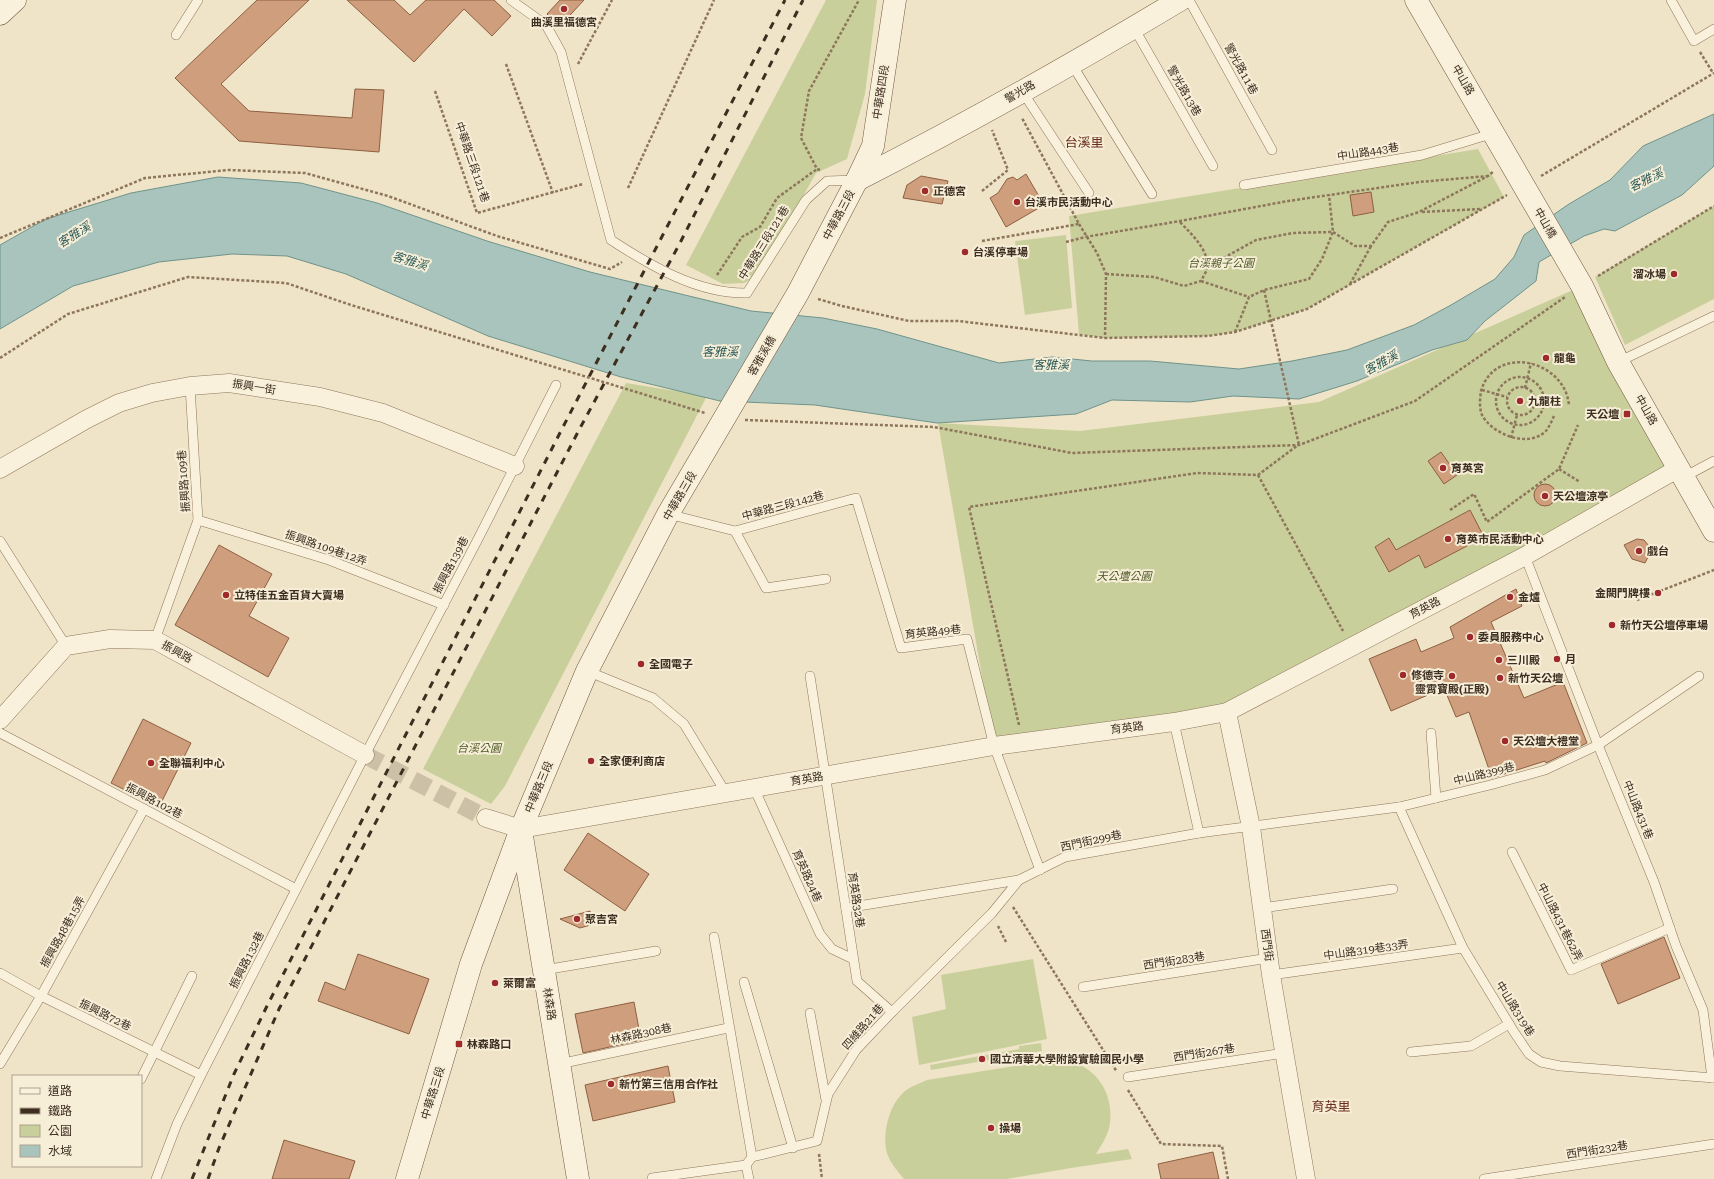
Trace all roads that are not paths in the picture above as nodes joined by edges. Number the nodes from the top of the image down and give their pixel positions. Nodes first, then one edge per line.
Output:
1 (15, 0) edge
2 (198, 0) edge
3 (511, 0) edge
4 (896, 0) edge
5 (1180, 0) edge
6 (1189, 0) edge
7 (1416, 0) edge
8 (1671, 0) edge
9 (0, 14) edge
10 (1134, 28) junction
11 (1714, 29) edge
12 (176, 35) dead end
13 (1071, 63) junction
14 (1017, 94) junction
15 (1494, 133) junction
16 (1272, 150) dead end
17 (1509, 160) joint
18 (1213, 166) dead end
19 (857, 180) junction
20 (1244, 185) dead end
21 (1089, 193) dead end
22 (1152, 194) dead end
23 (1582, 286) joint
24 (798, 293) joint
25 (1714, 316) edge
26 (1618, 362) junction
27 (556, 385) dead end
28 (190, 386) junction
29 (725, 419) joint
30 (1714, 461) edge
31 (516, 466) junction
32 (0, 469) edge
33 (1681, 473) junction
34 (856, 498) joint
35 (668, 514) junction
36 (198, 520) junction
37 (734, 531) junction
38 (1714, 531) edge
39 (0, 541) edge
40 (1525, 556) junction
41 (826, 579) dead end
42 (444, 605) junction
43 (155, 640) junction
44 (66, 646) junction
45 (587, 671) junction
46 (810, 676) dead end
47 (1699, 676) dead end
48 (1227, 712) junction
49 (0, 720) edge
50 (1174, 722) junction
51 (1431, 732) dead end
52 (0, 733) edge
53 (1598, 744) junction
54 (994, 746) junction
55 (365, 755) junction
56 (826, 775) junction
57 (754, 788) junction
58 (726, 793) junction
59 (1436, 798) junction
60 (1398, 807) junction
61 (144, 809) junction
62 (486, 818) tunnel mouth
63 (1251, 827) junction
64 (521, 829) junction
65 (1199, 833) junction
66 (1512, 852) dead end
67 (1040, 870) junction
68 (1019, 880) junction
69 (296, 889) junction
70 (1393, 889) dead end
71 (532, 900) junction
72 (493, 906) junction
73 (846, 908) junction
74 (1262, 908) junction
75 (1670, 928) junction
76 (714, 937) dead end
77 (1463, 948) junction
78 (656, 951) dead end
79 (854, 959) junction
80 (1270, 967) junction
81 (544, 970) junction
82 (0, 973) edge
83 (192, 976) dead end
84 (744, 982) dead end
85 (1083, 987) dead end
86 (42, 996) junction
87 (892, 1012) junction
88 (810, 1013) dead end
89 (1509, 1024) junction
90 (728, 1028) junction
91 (154, 1052) junction
92 (1411, 1052) dead end
93 (1284, 1053) junction
94 (0, 1064) edge
95 (559, 1064) junction
96 (201, 1076) junction
97 (142, 1077) edge
98 (1713, 1078) edge
99 (1127, 1081) road end
100 (826, 1100) junction
101 (1714, 1144) edge
102 (793, 1148) junction
103 (749, 1161) junction
104 (652, 1178) edge
105 (156, 1179) edge
106 (407, 1179) edge
107 (578, 1179) edge
108 (749, 1179) edge
109 (1306, 1179) edge
110 (1484, 1179) edge

1 - 9 street
2 - 12 lane
3 - 19 lane, 中華路三段121巷
4 - 19 street, 中華路四段
5 - 10 street, 警光路
6 - 16 lane, 警光路11巷
7 - 15 street, 中山路
8 - 11 lane
10 - 13 street, 警光路
10 - 18 lane, 警光路13巷
13 - 14 street, 警光路
13 - 22 lane
14 - 19 street, 警光路
14 - 21 lane
15 - 17 street, 中山路
15 - 20 lane, 中山路443巷
17 - 23 street, 中山橋
19 - 24 street, 中華路三段
23 - 26 street, 中山路
24 - 29 street, 客雅溪橋
25 - 26 lane
26 - 33 street, 中山路
27 - 31 lane, 振興路139巷
28 - 31 street, 振興一街
28 - 32 street, 振興一街
28 - 36 lane, 振興路109巷
29 - 35 street, 中華路三段
30 - 33 lane
31 - 42 lane, 振興路139巷
33 - 38 street, 中山路
33 - 40 street, 育英路
34 - 37 lane, 中華路三段142巷
34 - 54 lane, 育英路49巷
35 - 37 lane, 中華路三段142巷
35 - 45 street, 中華路三段
36 - 42 lane, 振興路109巷12弄
36 - 43 lane, 振興路109巷
37 - 41 lane
39 - 44 lane
40 - 48 street, 育英路
40 - 53 lane, 中山路431巷
42 - 55 lane, 振興路139巷
43 - 44 street, 振興路
43 - 55 street, 振興路
44 - 49 street
45 - 58 lane
45 - 64 street, 中華路三段
46 - 56 lane, 育英路32巷
47 - 53 lane, 中山路399巷
48 - 50 street, 育英路
48 - 63 street, 西門街
50 - 54 street, 育英路
50 - 65 lane
51 - 59 lane
52 - 61 lane, 振興路102巷
53 - 59 lane, 中山路399巷
53 - 75 lane, 中山路431巷
54 - 56 street, 育英路
54 - 67 lane
55 - 69 lane, 振興路132巷
56 - 57 street, 育英路
56 - 73 lane, 育英路32巷
57 - 58 street, 育英路
57 - 79 lane, 育英路24巷
58 - 64 street, 育英路
59 - 60 lane, 中山路399巷
60 - 63 lane, 中山路399巷
60 - 77 lane, 中山路319巷
61 - 69 lane, 振興路102巷
61 - 86 lane, 振興路48巷15弄
62 - 64 street
63 - 65 lane, 西門街299巷
63 - 74 street, 西門街
64 - 71 street, 林森路
64 - 72 street, 中華路三段
65 - 67 lane, 西門街299巷
66 - 75 lane, 中山路431巷62弄
67 - 68 lane, 西門街299巷
68 - 73 lane, 西門街299巷
68 - 87 lane, 四維路21巷
69 - 96 lane, 振興路132巷
70 - 74 lane
71 - 72 street
71 - 81 street, 林森路
72 - 106 street, 中華路三段
73 - 79 lane, 育英路32巷
74 - 80 street, 西門街
75 - 98 lane, 中山路431巷
76 - 90 lane
77 - 80 lane, 中山路319巷33弄
77 - 89 lane, 中山路319巷
78 - 81 lane
79 - 87 lane, 育英路32巷
80 - 85 lane, 西門街283巷
80 - 93 street, 西門街
81 - 95 street, 林森路
82 - 86 lane, 振興路72巷
83 - 91 lane
84 - 102 lane
86 - 91 lane, 振興路72巷
86 - 94 lane, 振興路48巷15弄
87 - 100 lane, 四維路21巷
88 - 100 lane
89 - 92 lane
89 - 98 lane, 中山路319巷
90 - 95 lane, 林森路308巷
90 - 103 lane
91 - 96 lane, 振興路72巷
91 - 97 lane
93 - 99 lane, 西門街267巷
93 - 109 street, 西門街
95 - 107 street, 林森路
96 - 105 lane, 振興路132巷
100 - 102 lane, 四維路21巷
101 - 110 lane, 西門街232巷
102 - 103 lane
103 - 104 lane
103 - 108 lane

